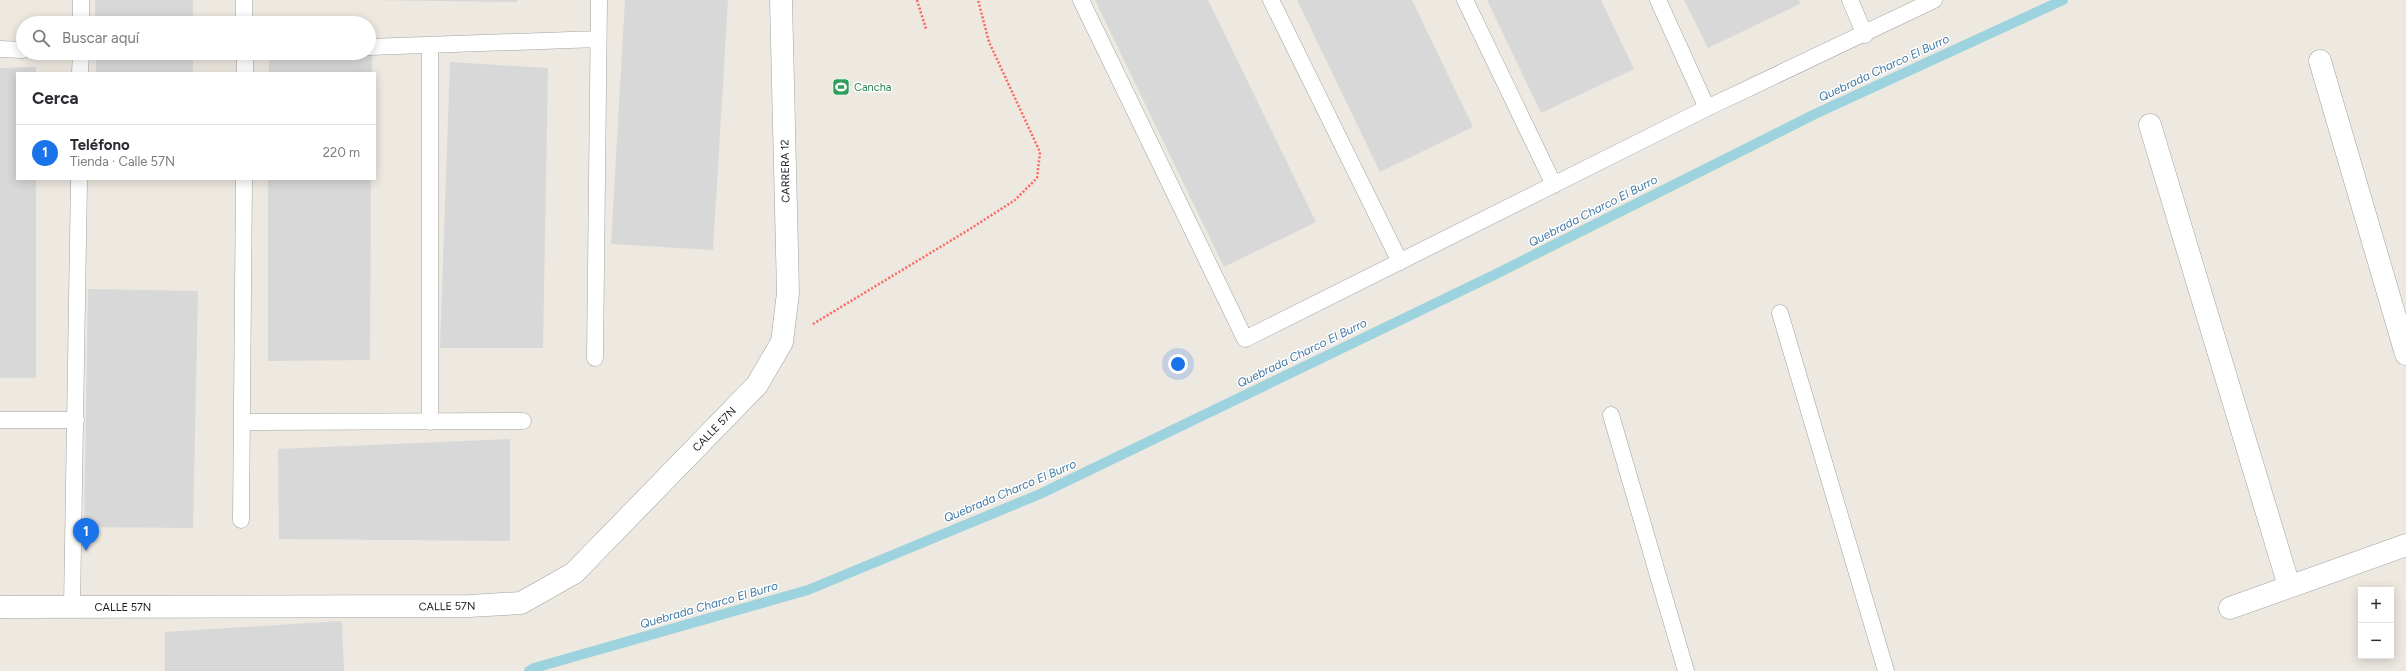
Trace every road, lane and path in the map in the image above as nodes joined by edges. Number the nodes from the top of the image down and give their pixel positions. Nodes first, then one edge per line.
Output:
1 (81, 0) edge
2 (244, 0) edge
3 (599, 0) edge
4 (781, 0) edge
5 (917, 0) edge
6 (978, 0) edge
7 (1081, 0) edge
8 (1271, 0) edge
9 (1465, 0) edge
10 (1658, 0) edge
11 (1850, 0) edge
12 (1934, 0) edge
13 (81, 16) edge
14 (244, 16) edge
15 (926, 29) dead end
16 (1865, 35) junction
17 (598, 39) junction
18 (430, 45) junction
19 (376, 47) edge
20 (0, 49) edge
21 (16, 50) edge
22 (81, 60) edge
23 (245, 60) edge
24 (2320, 61) dead end
25 (80, 72) edge
26 (245, 72) edge
27 (1707, 108) junction
28 (2150, 125) dead end
29 (79, 180) edge
30 (244, 180) edge
31 (1554, 185) junction
32 (1400, 262) junction
33 (1780, 313) dead end
34 (782, 342) junction
35 (2406, 354) edge
36 (596, 358) dead end
37 (1611, 415) dead end
38 (0, 420) edge
39 (76, 420) junction
40 (523, 421) dead end
41 (243, 422) junction
42 (430, 422) junction
43 (242, 520) dead end
44 (2406, 545) edge
45 (2290, 586) junction
46 (0, 607) edge
47 (72, 607) junction
48 (2230, 608) dead end
49 (1686, 671) edge
50 (1886, 671) edge

1 - 13 lane
2 - 14 lane
3 - 17 lane
4 - 34 street, CARRERA 12
5 - 15 path
6 - 34 path
7 - 32 lane
8 - 32 lane
9 - 31 lane
10 - 27 lane
11 - 16 lane
12 - 16 lane
16 - 27 lane
17 - 18 lane
17 - 36 lane
18 - 19 lane
18 - 42 lane
20 - 21 lane
22 - 25 lane
23 - 26 lane
24 - 35 street
27 - 31 lane
28 - 45 street
29 - 39 lane
30 - 41 lane
31 - 32 lane
33 - 50 lane
34 - 47 street, CALLE 57N
37 - 49 lane
38 - 39 lane
39 - 47 lane
40 - 42 lane
41 - 42 lane
41 - 43 lane
44 - 45 street
45 - 48 street
46 - 47 street, CALLE 57N

